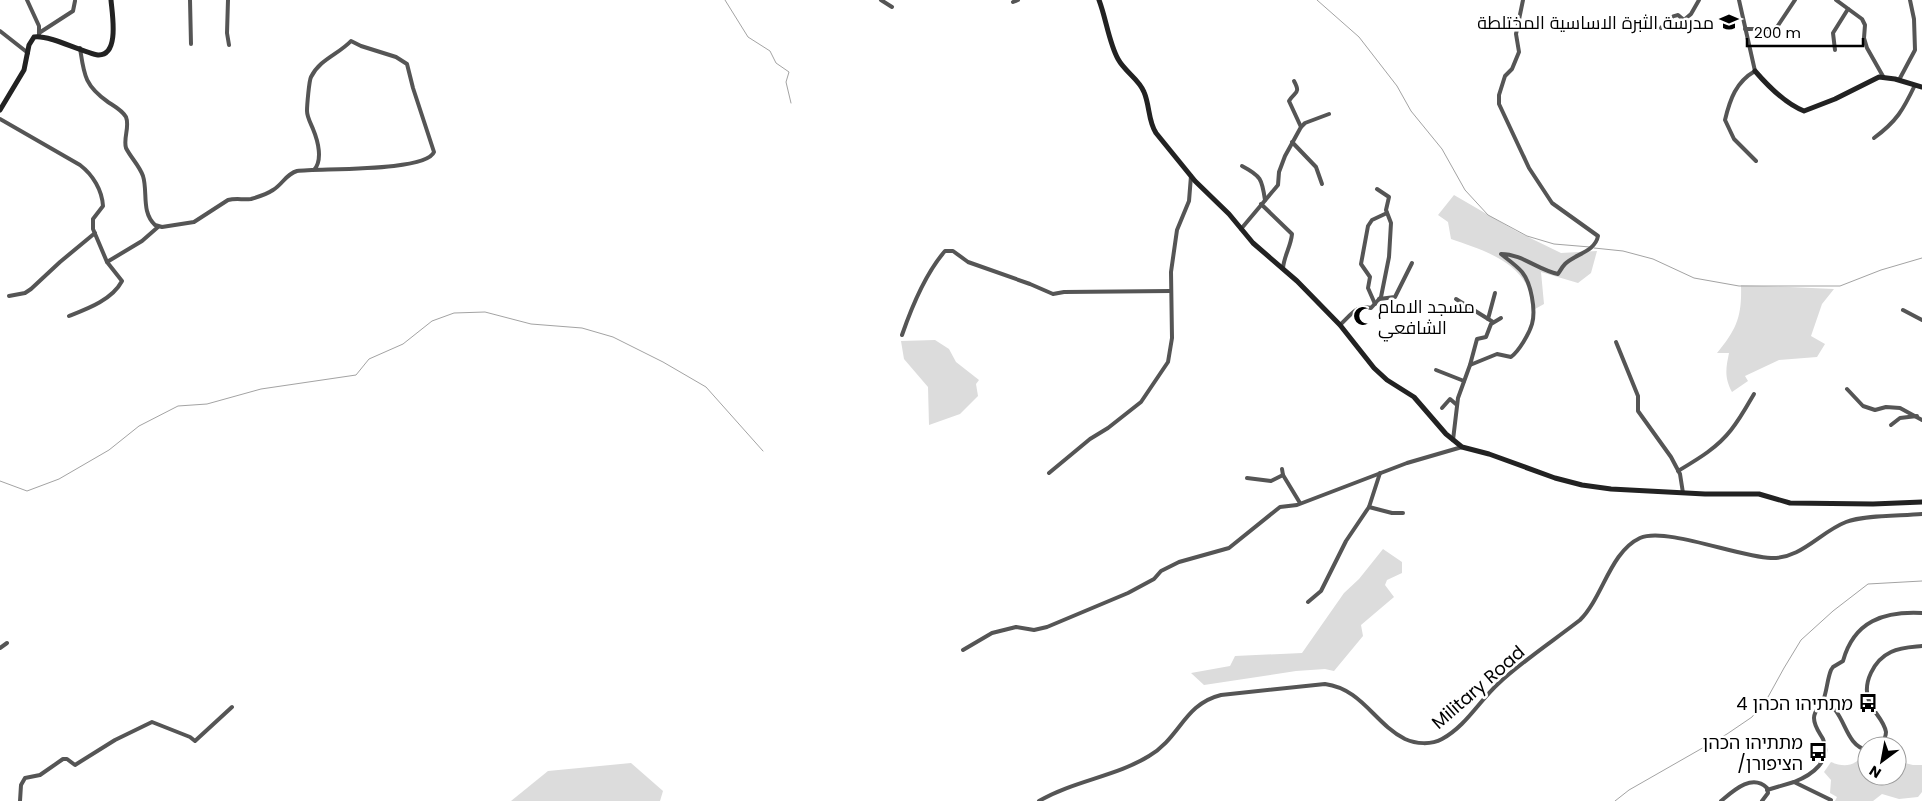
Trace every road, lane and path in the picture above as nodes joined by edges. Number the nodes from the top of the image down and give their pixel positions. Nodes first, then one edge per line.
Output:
1 (27, 0) edge
2 (111, 0) edge
3 (190, 0) edge
4 (228, 0) edge
5 (881, 0) edge
6 (1018, 0) edge
7 (1099, 0) edge
8 (1523, 0) edge
9 (1699, 0) edge
10 (1739, 0) edge
11 (1795, 0) edge
12 (1836, 0) edge
13 (1910, 0) edge
14 (75, 1) edge
15 (1013, 2) dead end
16 (892, 6) dead end
17 (1848, 9) junction
18 (1661, 28) dead end
19 (1745, 29) junction
20 (0, 31) edge
21 (39, 35) junction
22 (191, 44) dead end
23 (229, 45) dead end
24 (80, 48) junction
25 (1835, 50) dead end
26 (28, 53) junction
27 (1755, 71) junction
28 (1884, 78) junction
29 (1899, 80) junction
30 (1294, 81) dead end
31 (1915, 85) junction
32 (1922, 87) edge
33 (0, 110) edge
34 (1329, 114) dead end
35 (0, 119) edge
36 (1301, 127) junction
37 (1874, 138) dead end
38 (1292, 142) junction
39 (1756, 160) dead end
40 (1242, 166) dead end
41 (314, 170) junction
42 (1191, 176) junction
43 (1322, 184) dead end
44 (1377, 189) dead end
45 (1265, 200) junction
46 (1260, 204) junction
47 (1387, 213) junction
48 (158, 227) junction
49 (1242, 229) junction
50 (95, 233) junction
51 (106, 262) junction
52 (1412, 263) dead end
53 (1283, 268) junction
54 (1172, 291) junction
55 (1495, 293) dead end
56 (9, 296) dead end
57 (1379, 299) junction
58 (1456, 299) dead end
59 (1375, 304) junction
60 (1903, 310) dead end
61 (69, 316) dead end
62 (1502, 318) dead end
63 (1488, 319) junction
64 (1922, 320) edge
65 (1493, 322) junction
66 (1340, 325) junction
67 (902, 335) dead end
68 (1616, 342) dead end
69 (1470, 364) junction
70 (1436, 370) dead end
71 (1464, 381) junction
72 (1846, 389) dead end
73 (1754, 394) dead end
74 (1457, 405) junction
75 (1442, 408) dead end
76 (1917, 416) junction
77 (1922, 420) edge
78 (1891, 425) dead end
79 (1453, 440) junction
80 (1462, 447) junction
81 (1282, 469) dead end
82 (1678, 471) junction
83 (1049, 473) dead end
84 (1380, 473) junction
85 (1284, 475) junction
86 (1247, 478) dead end
87 (1683, 493) junction
88 (1922, 502) edge
89 (1300, 503) junction
90 (1369, 507) junction
91 (1403, 513) dead end
92 (1922, 514) edge
93 (1308, 602) dead end
94 (1922, 613) edge
95 (7, 643) dead end
96 (1922, 646) edge
97 (0, 648) edge
98 (963, 650) dead end
99 (1822, 701) junction
100 (232, 707) dead end
101 (1885, 736) edge
102 (1857, 745) edge
103 (1794, 782) junction
104 (1767, 790) junction
105 (1831, 800) dead end
106 (20, 801) edge
107 (1039, 801) edge
108 (1721, 801) edge
109 (1762, 801) edge

1 - 21 street
2 - 24 street
3 - 22 street
4 - 23 street
5 - 16 street
6 - 15 street
7 - 42 street
8 - 69 street
9 - 18 street
10 - 19 street
11 - 19 street
12 - 17 street
13 - 29 street
14 - 21 street
17 - 25 street
17 - 28 street
19 - 27 street
20 - 26 street
21 - 24 street
21 - 26 street
24 - 48 street
26 - 33 street
27 - 28 street
27 - 39 street
28 - 29 street
29 - 31 street
30 - 36 street
31 - 32 street
31 - 37 street
34 - 36 street
35 - 50 street
36 - 38 street
38 - 43 street
38 - 45 street
40 - 45 street
41 - 41 street
41 - 48 street
42 - 49 street
42 - 54 street
44 - 47 street
45 - 46 street
46 - 49 street
46 - 53 street
47 - 57 street
47 - 59 street
48 - 51 street
49 - 53 street
50 - 51 street
50 - 56 street
51 - 61 street
52 - 57 street
53 - 66 street
54 - 67 street
54 - 83 street
55 - 63 street
57 - 59 street
58 - 63 street
59 - 66 street
60 - 64 street
62 - 65 street
63 - 65 street
65 - 69 street
66 - 79 street
68 - 82 street
69 - 71 street
70 - 71 street
71 - 74 street
72 - 76 street
73 - 82 street
74 - 75 street
74 - 79 street
76 - 77 street
76 - 78 street
79 - 80 street
80 - 84 street
80 - 87 street
81 - 85 street
82 - 87 street
84 - 89 street
84 - 90 street
85 - 86 street
85 - 89 street
87 - 88 street
89 - 98 street
90 - 91 street
90 - 93 street
92 - 107 street, Military Road
94 - 99 street
95 - 97 street
96 - 101 street
99 - 102 street
99 - 103 street
100 - 106 street
103 - 104 street
103 - 105 street
104 - 108 street
104 - 109 street

